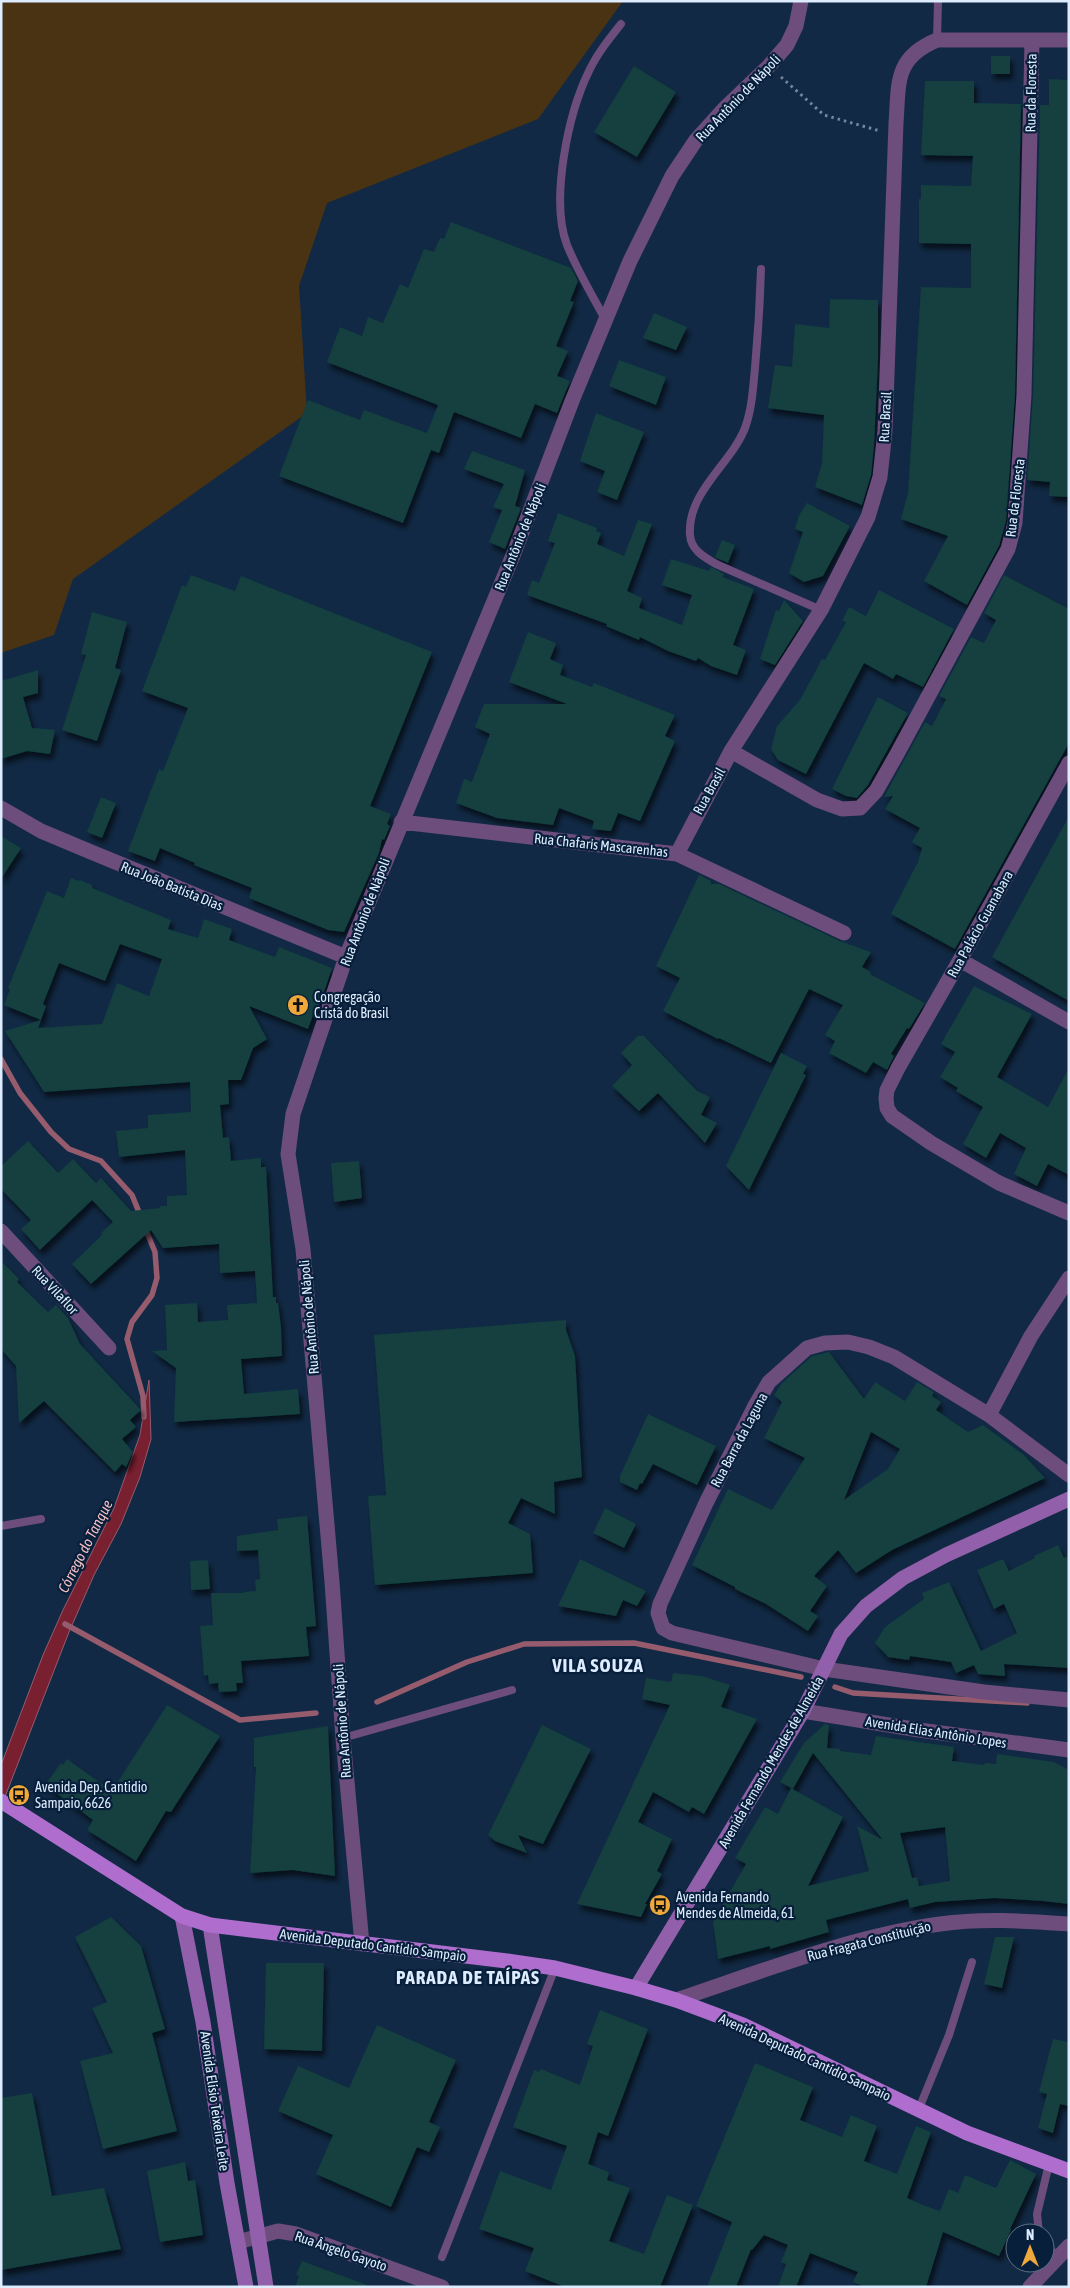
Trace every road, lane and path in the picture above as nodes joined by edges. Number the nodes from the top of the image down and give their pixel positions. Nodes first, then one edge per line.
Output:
1 (800, 1) edge
2 (938, 1) edge
3 (621, 24) dead end
4 (937, 40) junction
5 (1069, 40) edge
6 (1032, 41) junction
7 (769, 66) junction
8 (896, 135) junction
9 (761, 269) dead end
10 (605, 319) junction
11 (821, 610) junction
12 (731, 751) junction
13 (1069, 764) edge
14 (1, 808) edge
15 (401, 822) junction
16 (677, 854) junction
17 (844, 933) dead end
18 (346, 957) junction
19 (960, 960) junction
20 (1069, 1022) edge
21 (1069, 1213) edge
22 (1, 1231) edge
23 (1069, 1278) edge
24 (109, 1348) dead end
25 (989, 1415) junction
26 (1069, 1475) edge
27 (1069, 1499) edge
28 (40, 1519) dead end
29 (1, 1526) edge
30 (824, 1669) junction
31 (512, 1690) dead end
32 (1069, 1700) edge
33 (803, 1711) junction
34 (343, 1738) junction
35 (1069, 1750) edge
36 (7, 1805) edge
37 (182, 1916) junction
38 (1069, 1924) edge
39 (210, 1925) junction
40 (362, 1944) junction
41 (972, 1962) dead end
42 (555, 1968) junction
43 (636, 1988) junction
44 (676, 2000) junction
45 (918, 2111) junction
46 (1049, 2164) junction
47 (1069, 2171) edge
48 (1038, 2223) edge
49 (258, 2235) junction
50 (238, 2242) junction
51 (1069, 2246) edge
52 (1055, 2254) edge
53 (442, 2257) dead end
54 (1058, 2257) junction
55 (246, 2287) edge
56 (266, 2287) edge
57 (442, 2287) edge
58 (1030, 2287) edge

1 - 7 street, Rua Antônio de Nápoli
2 - 4 lane
3 - 10 lane
4 - 6 street, Rua Brasil
4 - 8 street, Rua Brasil
5 - 6 street, Rua da Floresta
6 - 12 street, Rua da Floresta
7 - 8 path
7 - 10 street, Rua Antônio de Nápoli
8 - 11 street, Rua Brasil
9 - 11 lane
10 - 15 street, Rua Antônio de Nápoli
11 - 12 street, Rua Brasil
12 - 16 street, Rua Brasil
13 - 19 street, Rua Palácio Guanabara
14 - 18 street, Rua João Batista Dias
15 - 16 street, Rua Chafaris Mascarenhas
15 - 18 street, Rua Antônio de Nápoli
16 - 17 street, Rua Chafaris Mascarenhas
18 - 34 street, Rua Antônio de Nápoli
19 - 20 street
19 - 21 street, Rua Palácio Guanabara
22 - 24 street, Rua Vilaflor
23 - 25 street
25 - 26 street, Rua Barra da Laguna
25 - 30 street, Rua Barra da Laguna
27 - 30 main road, Avenida Fernando Mendes de Almeida
28 - 29 lane
30 - 32 street
30 - 33 main road, Avenida Fernando Mendes de Almeida
31 - 34 lane
33 - 35 street, Avenida Elias Antônio Lopes
33 - 43 main road, Avenida Fernando Mendes de Almeida
34 - 40 street, Rua Antônio de Nápoli
36 - 37 main road, Avenida Deputado Cantídio Sampaio
37 - 39 main road, Avenida Deputado Cantídio Sampaio
37 - 50 main road, Avenida Elísio Teixeira Leite
38 - 44 street, Rua Fragata Constituição
39 - 40 main road, Avenida Deputado Cantídio Sampaio
39 - 49 main road, Avenida Elísio Teixeira Leite
40 - 42 main road, Avenida Deputado Cantídio Sampaio
41 - 45 lane
42 - 43 main road, Avenida Deputado Cantídio Sampaio
42 - 53 lane
43 - 44 main road, Avenida Deputado Cantídio Sampaio
44 - 45 main road, Avenida Deputado Cantídio Sampaio
45 - 46 main road, Avenida Deputado Cantídio Sampaio
46 - 47 main road, Avenida Deputado Cantídio Sampaio
46 - 48 lane
49 - 50 street, Rua Ângelo Gayoto
49 - 56 main road, Avenida Elísio Teixeira Leite
49 - 57 street, Rua Ângelo Gayoto
50 - 55 main road, Avenida Elísio Teixeira Leite
51 - 54 street
52 - 54 lane
54 - 58 street

